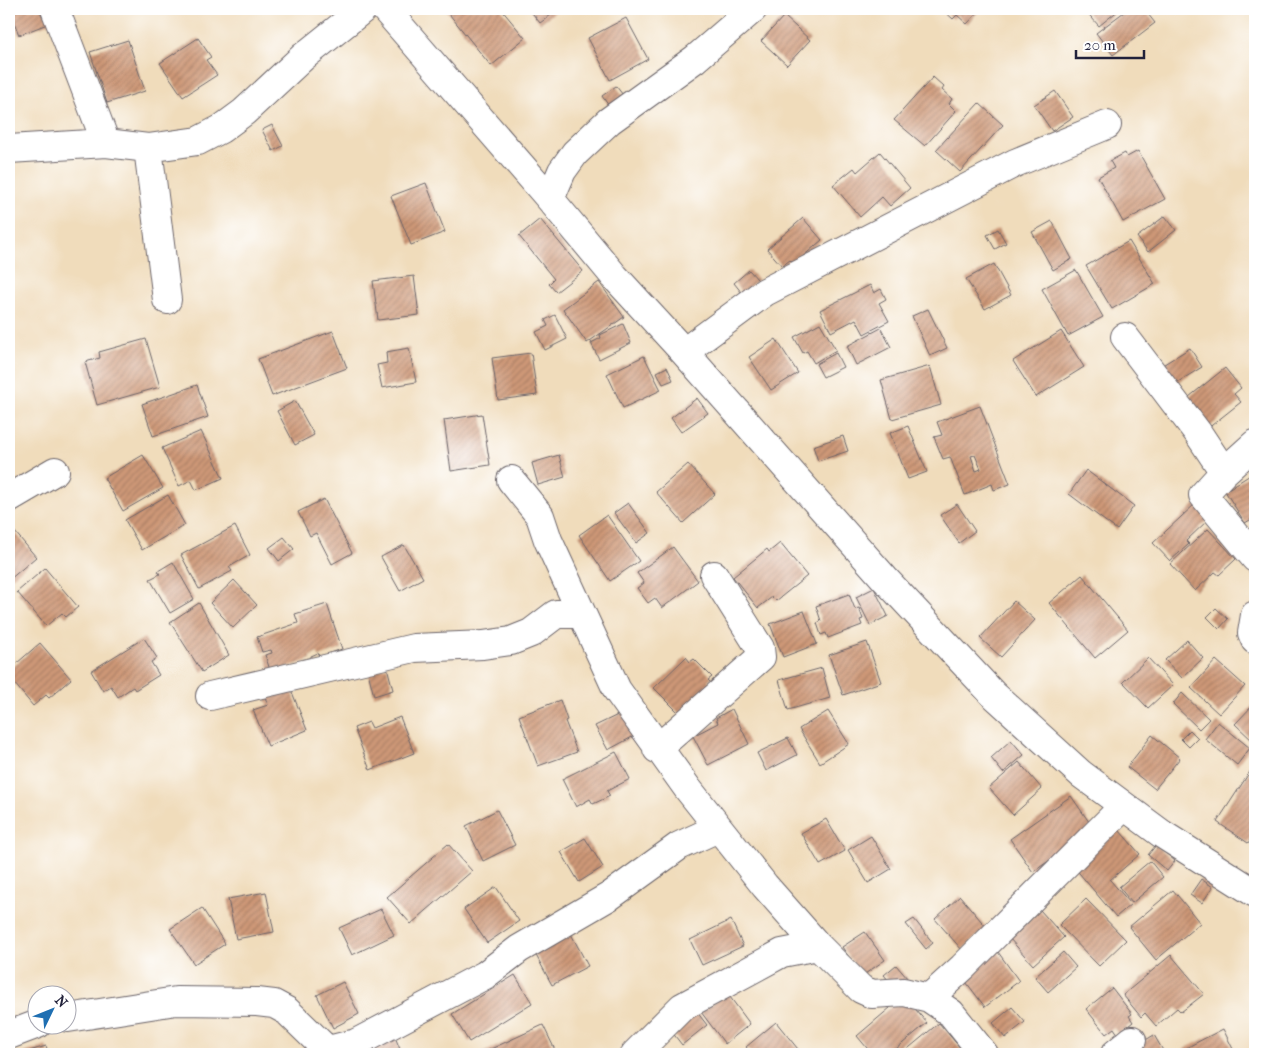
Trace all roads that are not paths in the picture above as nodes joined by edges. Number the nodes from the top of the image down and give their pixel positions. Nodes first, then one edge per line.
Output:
1 (55, 9) edge
2 (364, 9) edge
3 (754, 9) edge
4 (393, 12) edge
5 (1107, 125) dead end
6 (106, 143) junction
7 (148, 148) junction
8 (9, 149) edge
9 (550, 198) junction
10 (167, 300) dead end
11 (1125, 337) dead end
12 (684, 352) junction
13 (1255, 444) edge
14 (54, 470) dead end
15 (1224, 472) junction
16 (511, 480) dead end
17 (9, 498) edge
18 (1255, 558) edge
19 (714, 575) dead end
20 (582, 614) junction
21 (1255, 615) edge
22 (1255, 640) edge
23 (210, 696) dead end
24 (657, 749) junction
25 (1124, 806) junction
26 (718, 828) junction
27 (1255, 892) edge
28 (818, 946) junction
29 (929, 998) junction
30 (78, 1016) edge
31 (28, 1028) edge
32 (9, 1035) edge
33 (635, 1054) edge
34 (984, 1054) edge

1 - 6 street
2 - 7 street
3 - 9 street
4 - 9 street
5 - 12 street
6 - 7 street
6 - 8 street
7 - 10 street
9 - 12 street
11 - 15 street
12 - 25 street
13 - 15 street
14 - 17 street
15 - 18 street
16 - 20 street
19 - 24 street
20 - 23 street
20 - 24 street
21 - 22 street
24 - 26 street
25 - 27 street
25 - 29 street
26 - 28 street
26 - 30 street
28 - 29 street
28 - 33 street
29 - 34 street
31 - 32 street

